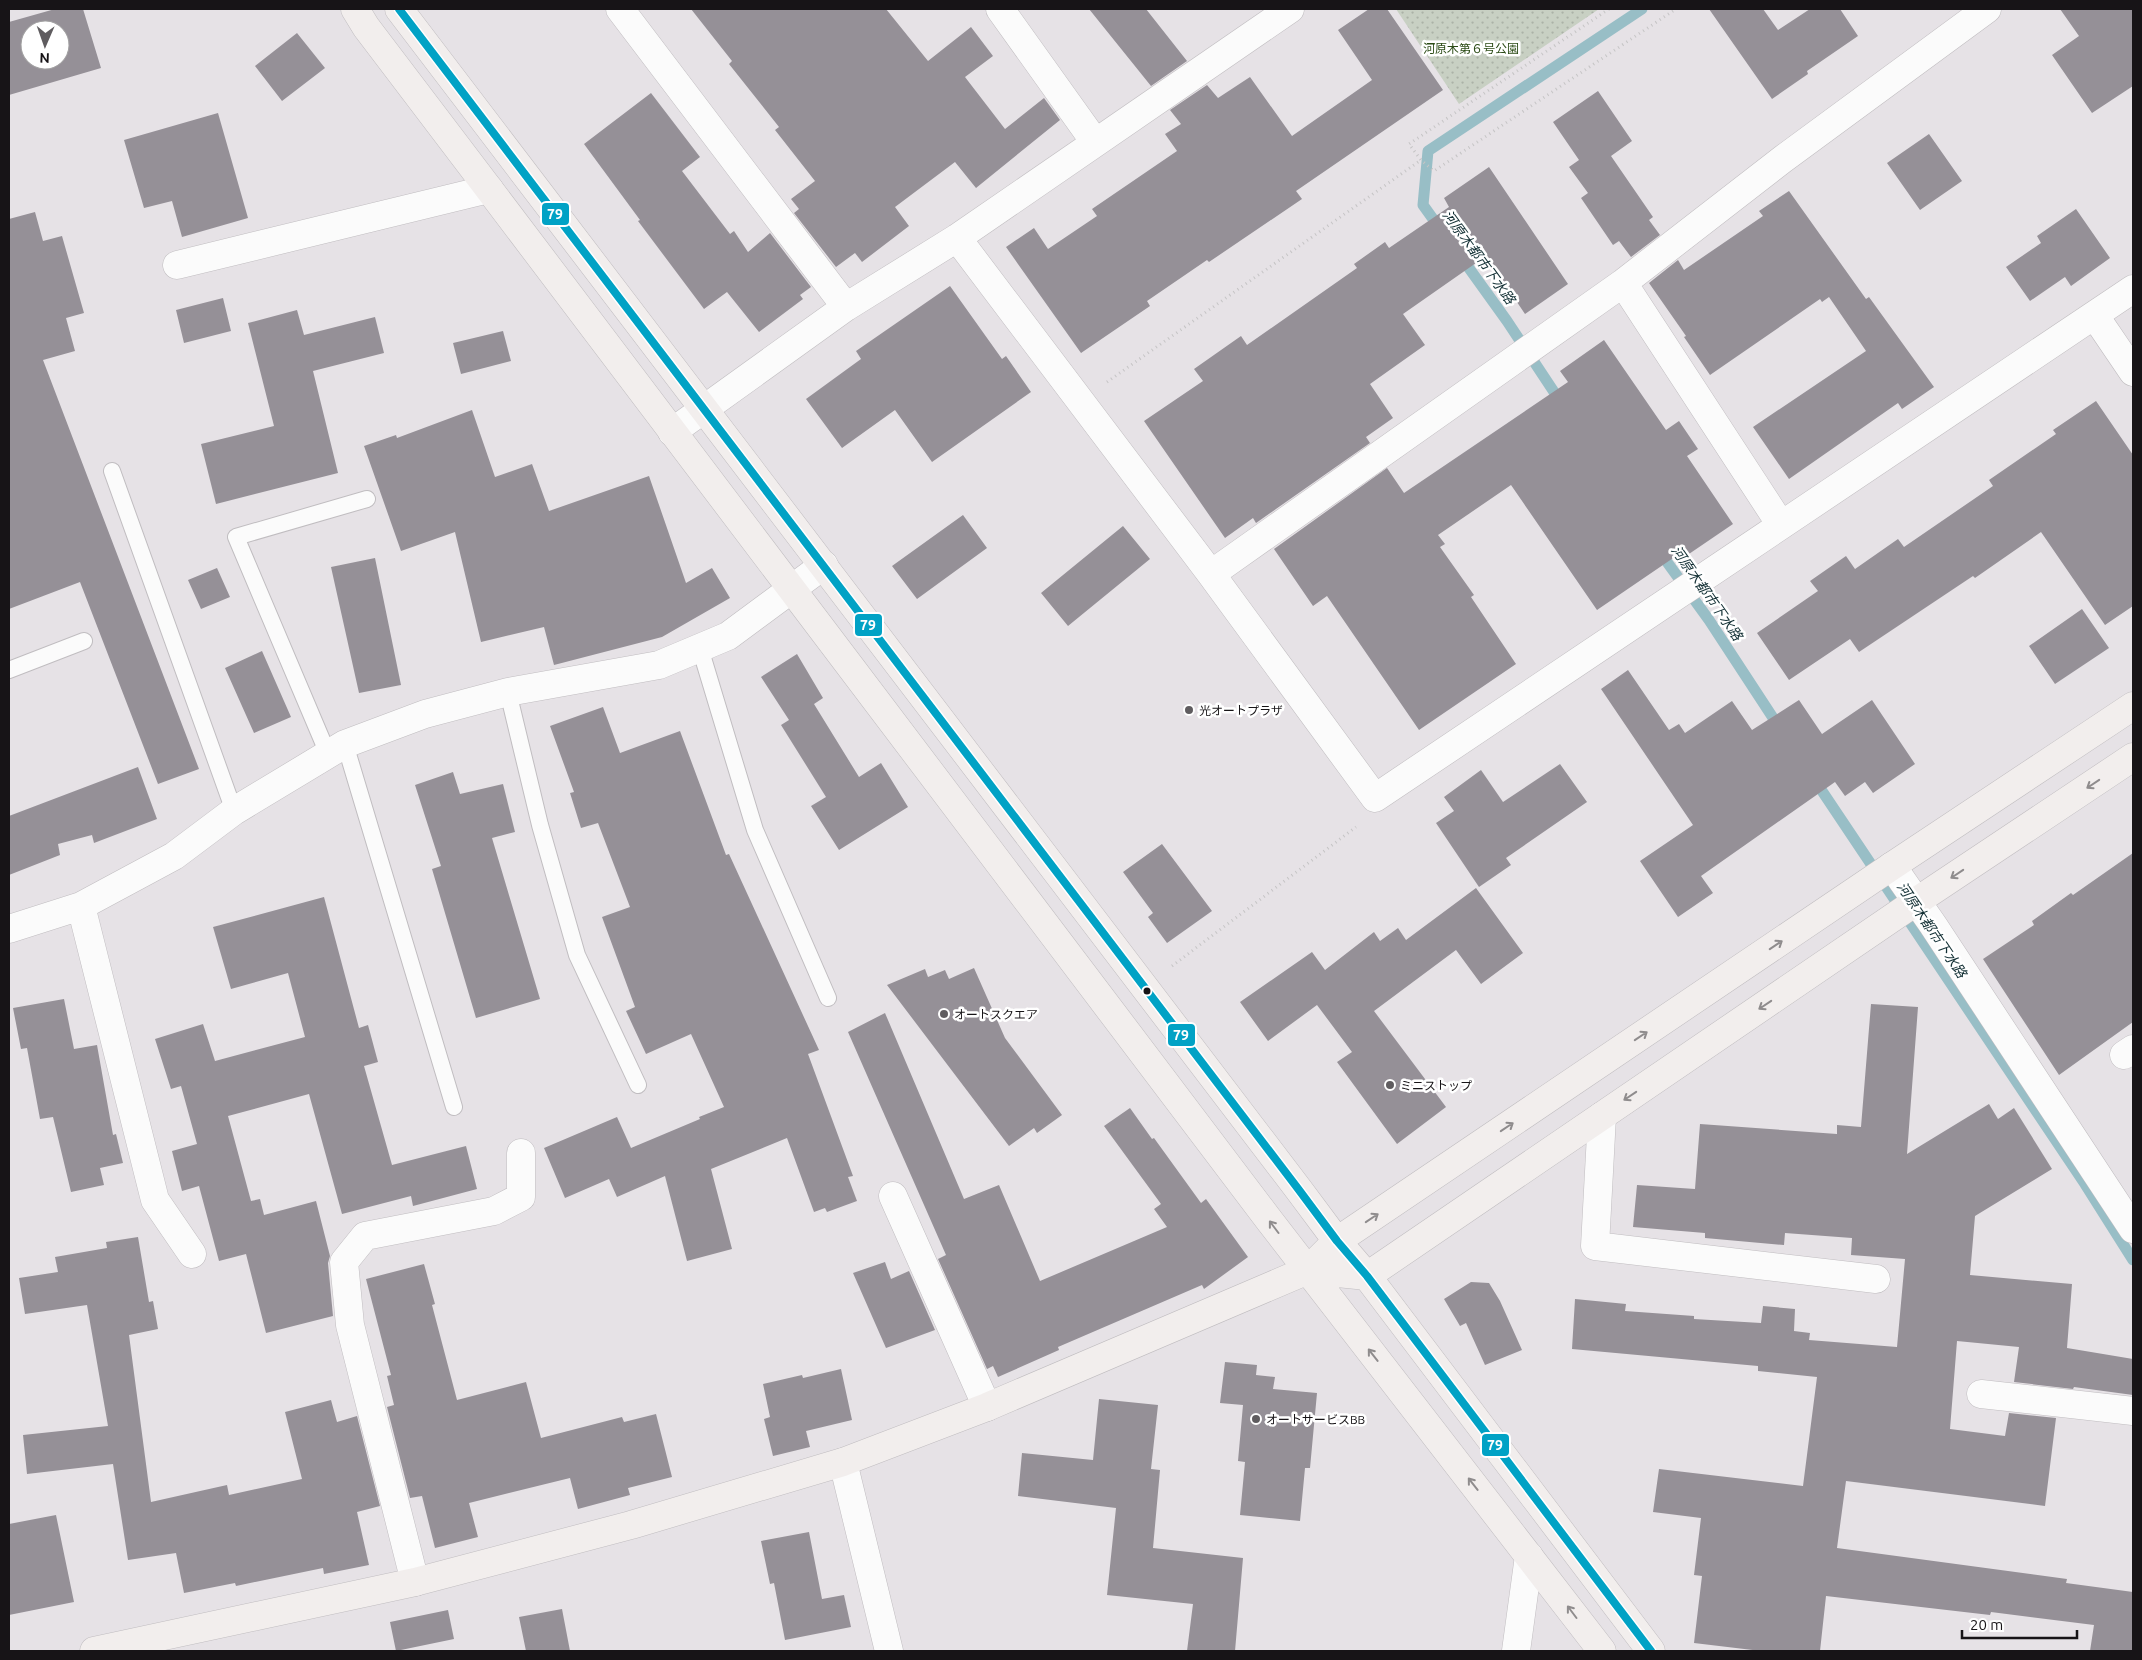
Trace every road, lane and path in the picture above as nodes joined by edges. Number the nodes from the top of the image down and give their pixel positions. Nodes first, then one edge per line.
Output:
1 (355, 9) edge
2 (399, 9) edge
3 (620, 9) edge
4 (1000, 9) edge
5 (1290, 9) edge
6 (1609, 9) edge
7 (1676, 9) edge
8 (1987, 9) edge
9 (1096, 142) junction
10 (1420, 160) junction
11 (489, 189) junction
12 (957, 238) junction
13 (177, 265) dead end
14 (1623, 283) junction
15 (2133, 289) edge
16 (846, 307) junction
17 (2095, 316) junction
18 (2133, 372) edge
19 (1080, 400) junction
20 (704, 408) junction
21 (672, 432) junction
22 (112, 471) dead end
23 (367, 499) dead end
24 (1781, 525) junction
25 (824, 565) junction
26 (1211, 574) junction
27 (792, 588) junction
28 (84, 641) dead end
29 (700, 648) junction
30 (9, 670) edge
31 (508, 692) junction
32 (2133, 706) edge
33 (336, 749) junction
34 (2133, 758) edge
35 (1375, 798) junction
36 (234, 810) junction
37 (1892, 866) junction
38 (1917, 901) junction
39 (81, 906) junction
40 (9, 929) edge
41 (1165, 971) dead end
42 (828, 998) dead end
43 (638, 1085) dead end
44 (454, 1107) dead end
45 (1602, 1116) junction
46 (522, 1153) dead end
47 (893, 1196) dead end
48 (2133, 1229) edge
49 (1337, 1241) junction
50 (192, 1254) dead end
51 (1308, 1270) junction
52 (1367, 1276) junction
53 (1876, 1279) dead end
54 (1982, 1394) dead end
55 (987, 1407) junction
56 (2133, 1411) edge
57 (843, 1462) junction
58 (1529, 1556) junction
59 (415, 1582) junction
60 (94, 1651) edge
61 (889, 1651) edge
62 (1516, 1651) edge
63 (1602, 1651) edge
64 (1651, 1651) edge

1 - 11 street
2 - 20 street
3 - 16 street
4 - 9 street
5 - 9 street
6 - 10 path
7 - 10 path
8 - 14 street
9 - 12 street
10 - 19 path
11 - 13 street
11 - 21 street
12 - 16 street
12 - 19 street
14 - 24 street
14 - 26 street
15 - 17 street
16 - 20 street
17 - 18 street
17 - 24 street
19 - 26 street
20 - 21 street
20 - 25 street
21 - 27 street
22 - 36 lane
23 - 33 lane
24 - 35 street
25 - 27 street
25 - 49 street
26 - 35 street
27 - 29 street
51 -> 27 street
28 - 30 lane
29 - 31 street
29 - 42 lane
31 - 33 street
31 - 43 lane
32 - 37 street
33 - 36 street
33 - 44 lane
34 -> 38 street
35 - 41 path
36 - 39 street
37 - 38 street
49 -> 37 street
38 -> 45 street
38 - 48 street
39 - 40 street
39 - 50 street
45 - 52 street
45 - 53 street
46 - 59 street
47 - 55 street
49 - 51 street
49 - 52 street
51 - 52 street
51 - 55 street
58 -> 51 street
52 - 64 street
54 - 56 street
55 - 57 street
57 - 59 street
57 - 61 street
58 - 62 street
63 -> 58 street
59 - 60 street

